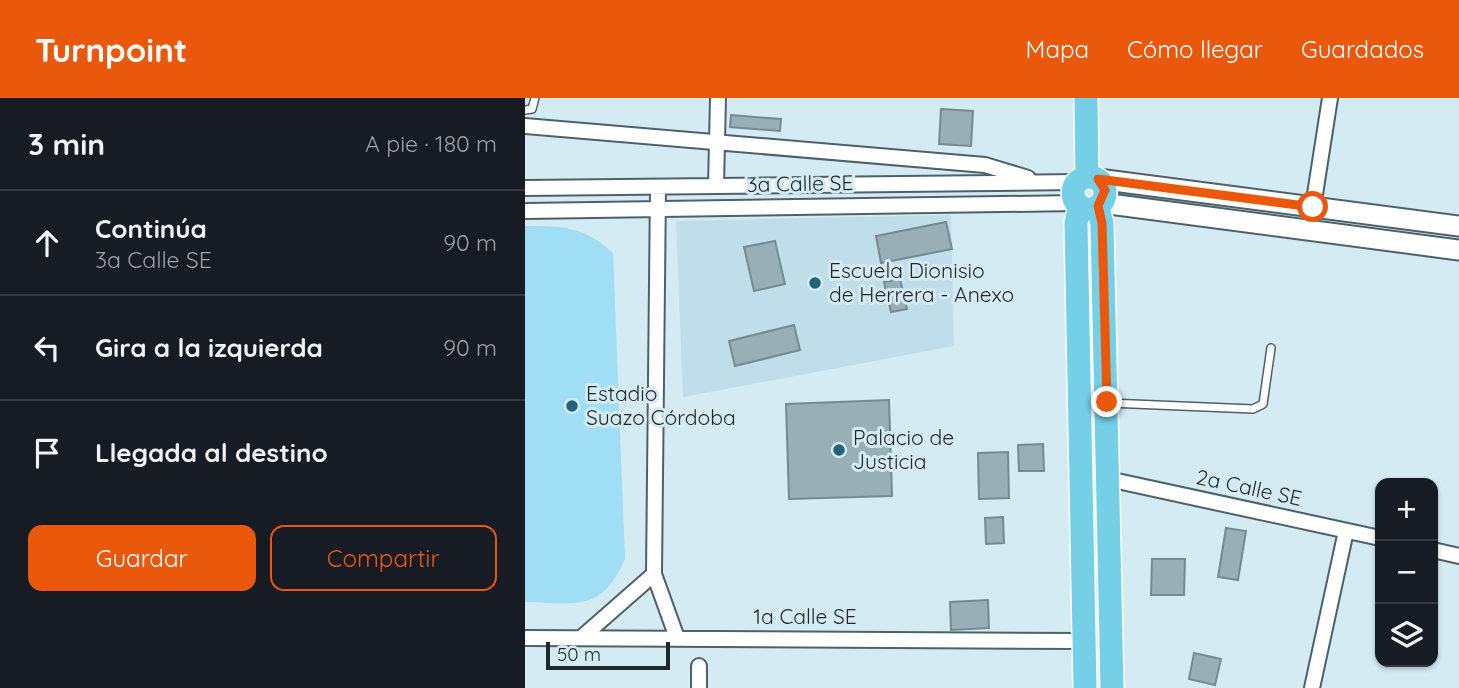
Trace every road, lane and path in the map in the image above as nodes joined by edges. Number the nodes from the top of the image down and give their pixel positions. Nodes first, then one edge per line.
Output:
1 (535, 98) edge
2 (718, 98) edge
3 (1086, 98) edge
4 (1331, 98) edge
5 (525, 110) edge
6 (525, 126) edge
7 (717, 141) junction
8 (1043, 182) junction
9 (716, 186) junction
10 (658, 187) junction
11 (525, 188) edge
12 (1088, 194) junction
13 (1313, 207) junction
14 (658, 209) junction
15 (525, 211) edge
16 (1459, 226) edge
17 (1459, 250) edge
18 (1271, 348) dead end
19 (1107, 402) junction
20 (1108, 479) junction
21 (1346, 531) junction
22 (1375, 537) edge
23 (1438, 551) edge
24 (1459, 556) edge
25 (654, 574) junction
26 (525, 638) edge
27 (581, 638) junction
28 (677, 638) junction
29 (1084, 641) junction
30 (699, 666) dead end
31 (699, 688) edge
32 (1085, 688) edge
33 (1112, 688) edge
34 (1312, 688) edge

1 - 5 lane
2 - 7 street
3 - 12 main road
4 - 13 street
6 - 7 street, 3a Calle SE
7 - 8 street, 3a Calle SE
7 - 9 street
8 - 9 street, 3a Calle SE
8 - 12 street, 3a Calle SE
9 - 10 street, 3a Calle SE
10 - 11 street, 3a Calle SE
10 - 14 street
12 - 13 street, 3a Calle SE
12 - 14 street, 3a Calle SE
12 - 17 street, 3a Calle SE
12 - 19 main road
12 - 29 main road
13 - 16 street, 3a Calle SE
14 - 15 street, 3a Calle SE
14 - 25 street
18 - 19 lane
19 - 20 main road
20 - 21 street, 2a Calle SE
20 - 33 main road
21 - 22 street, 2a Calle SE
21 - 34 street
23 - 24 street
25 - 27 street
25 - 28 street
26 - 27 street, 1a Calle SE
27 - 28 street, 1a Calle SE
28 - 29 street, 1a Calle SE
29 - 32 main road
30 - 31 street

